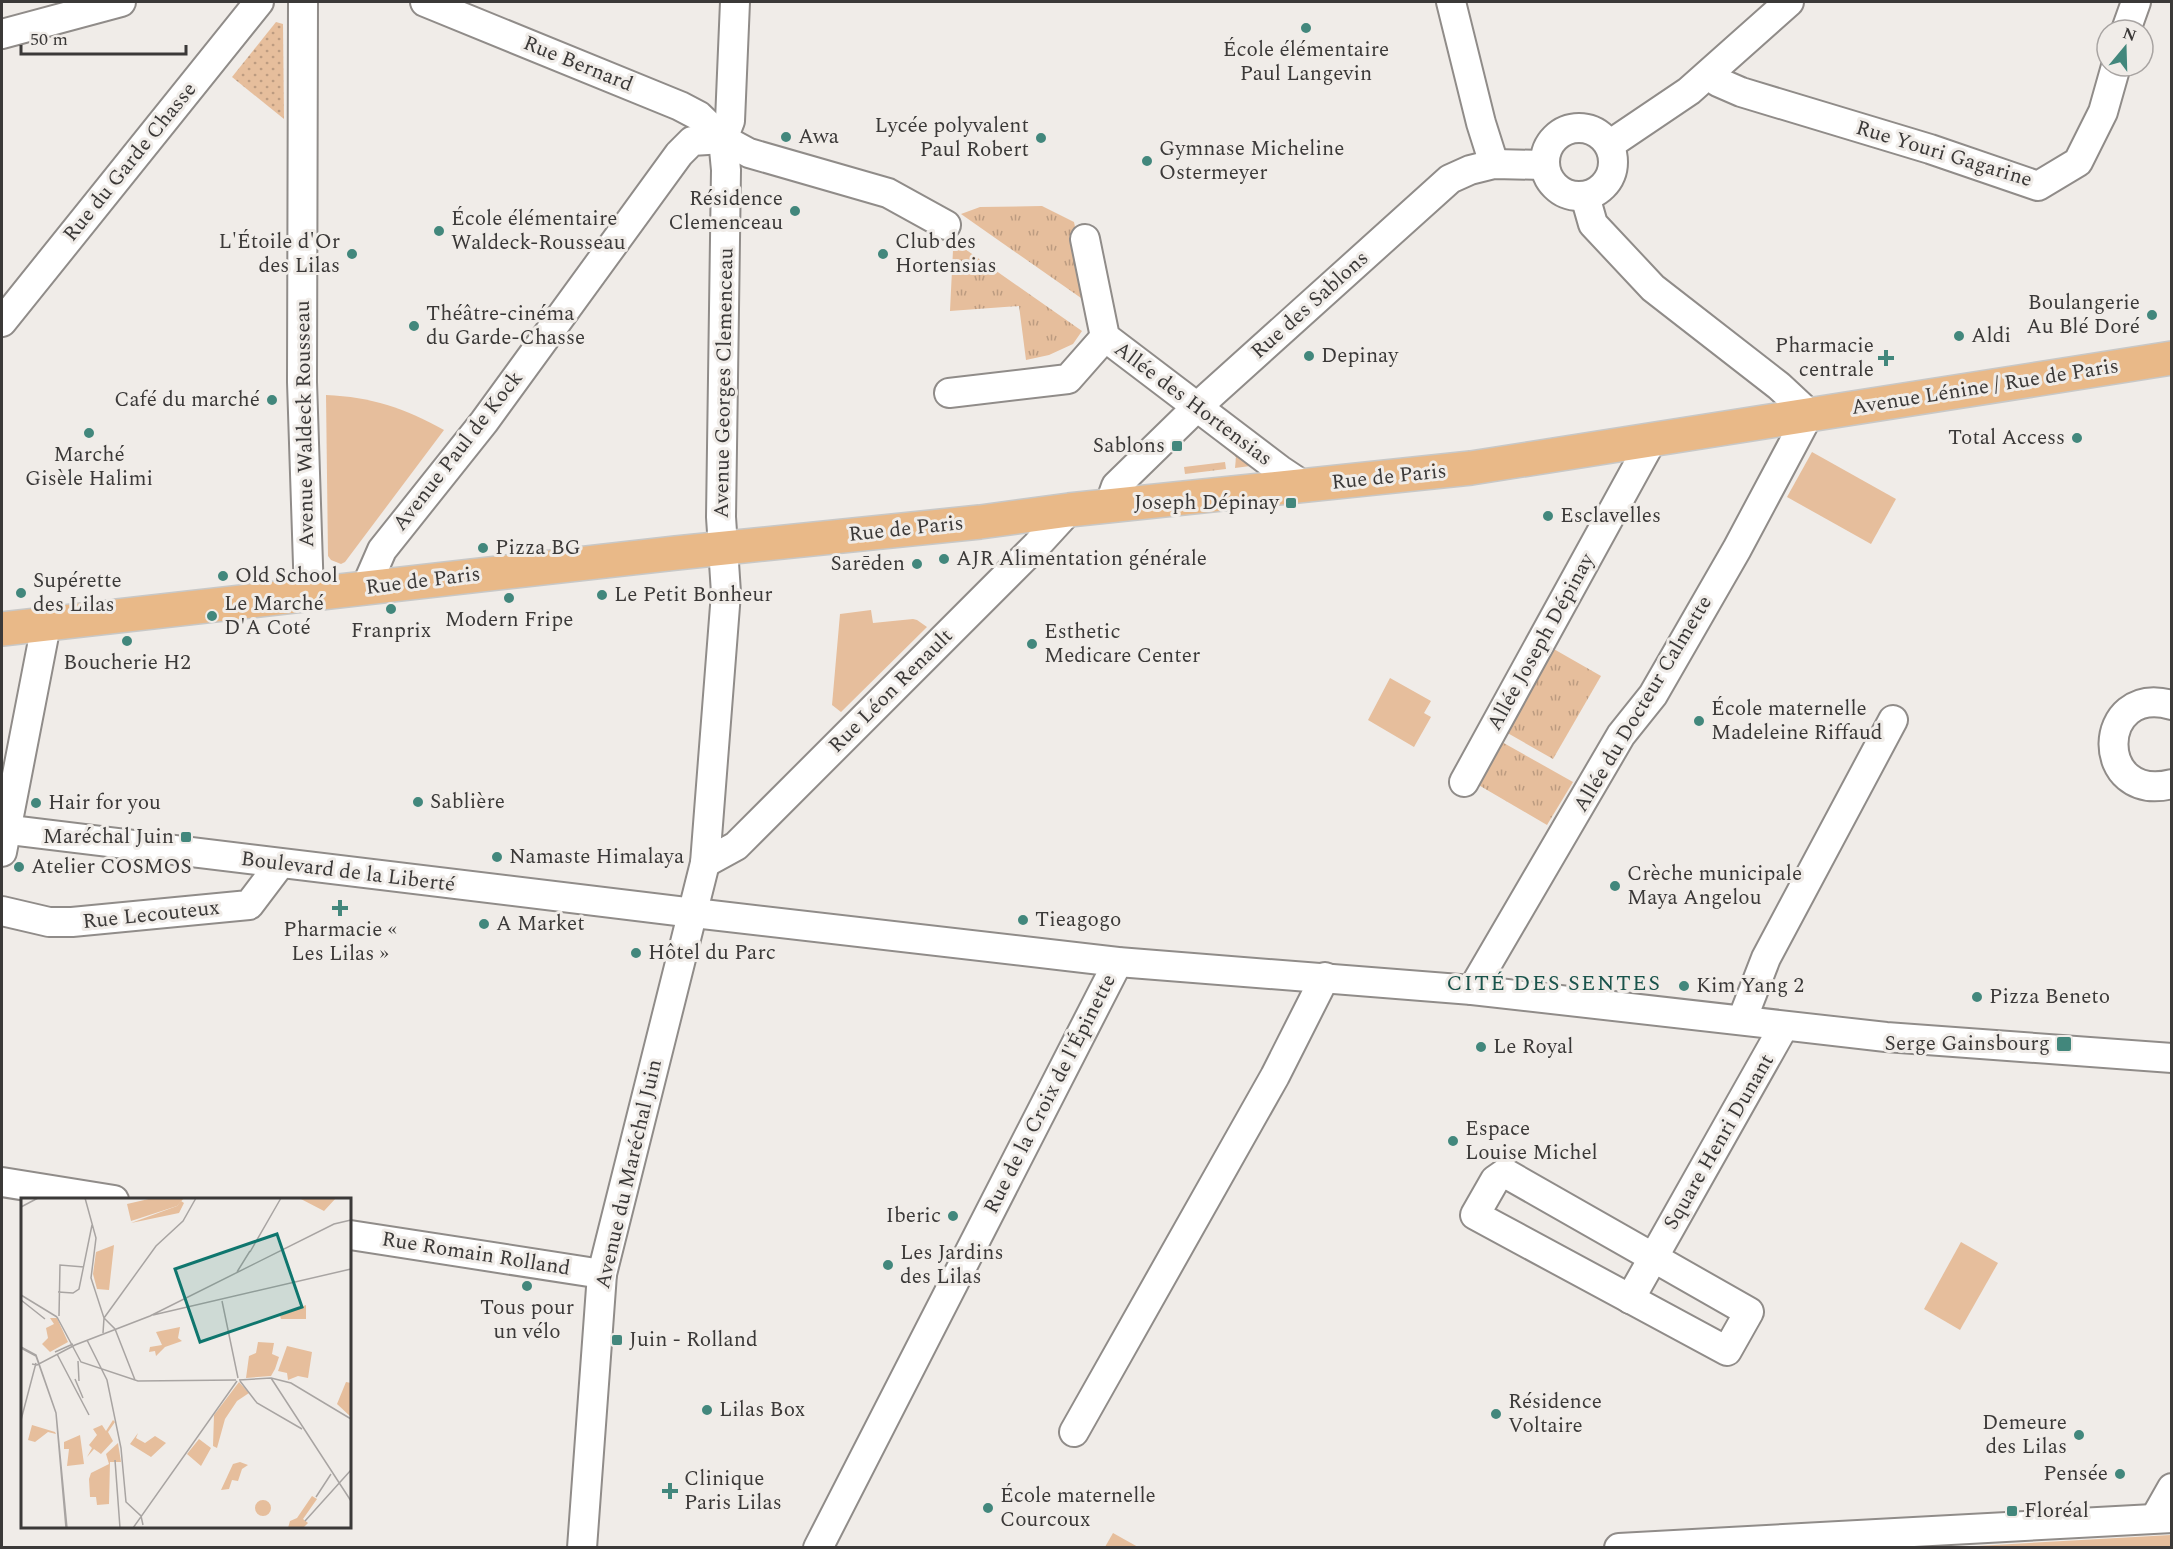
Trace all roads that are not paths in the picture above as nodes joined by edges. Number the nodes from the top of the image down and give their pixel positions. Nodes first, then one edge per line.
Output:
1 (121, 2) edge
2 (259, 2) edge
3 (303, 2) edge
4 (424, 2) edge
5 (735, 2) edge
6 (1451, 2) edge
7 (1789, 2) edge
8 (2136, 2) edge
9 (2130, 18) edge
10 (2, 34) edge
11 (1711, 73) junction
12 (2113, 78) edge
13 (723, 139) junction
14 (1609, 145) junction
15 (1494, 164) junction
16 (1544, 165) junction
17 (1585, 196) junction
18 (946, 225) dead end
19 (1085, 239) dead end
20 (2, 322) edge
21 (1105, 337) junction
22 (2168, 363) edge
23 (949, 393) dead end
24 (1197, 407) junction
25 (1809, 414) junction
26 (1653, 438) junction
27 (1304, 486) junction
28 (1109, 506) junction
29 (1069, 510) junction
30 (724, 549) junction
31 (365, 589) junction
32 (309, 595) junction
33 (46, 625) junction
34 (2, 629) edge
35 (2172, 705) edge
36 (1893, 720) dead end
37 (1464, 782) dead end
38 (2172, 784) edge
39 (3, 837) edge
40 (705, 863) junction
41 (280, 864) junction
42 (2, 911) edge
43 (694, 914) junction
44 (1118, 962) junction
45 (1325, 977) junction
46 (1472, 990) junction
47 (1742, 1020) junction
48 (1784, 1026) junction
49 (2169, 1052) edge
50 (2, 1182) edge
51 (102, 1198) edge
52 (351, 1235) edge
53 (1653, 1258) junction
54 (602, 1274) junction
55 (1630, 1299) junction
56 (1074, 1432) dead end
57 (2172, 1488) edge
58 (2163, 1518) edge
59 (582, 1548) edge
60 (818, 1548) edge
61 (1619, 1548) edge

1 - 10 street
2 - 20 street, Rue du Garde Chasse
3 - 32 street, Avenue Waldeck Rousseau
4 - 13 street, Rue Bernard
5 - 13 street, Avenue Georges Clemenceau
6 - 15 street
7 - 11 street
8 - 9 street
11 - 12 street, Rue Youri Gagarine
11 - 14 street
13 - 18 street
13 - 30 street, Avenue Georges Clemenceau
13 - 31 street, Avenue Paul de Kock
14 - 16 street
14 - 17 street
15 - 16 street, Rue des Sablons
15 - 24 street, Rue des Sablons
16 - 17 street
17 - 25 street
19 - 21 street, Allée des Hortensias
21 - 23 street
21 - 24 street, Allée des Hortensias
22 - 25 main road, Avenue Lénine / Rue de Paris
24 - 27 street, Allée des Hortensias
24 - 28 street, Rue des Sablons
25 - 26 main road, Rue de Paris
25 - 46 street, Allée du Docteur Calmette
26 - 27 main road, Rue de Paris
26 - 37 street, Allée Joseph Dépinay
27 - 28 main road, Rue de Paris
28 - 29 main road, Rue de Paris
29 - 30 main road, Rue de Paris
29 - 40 street, Rue Léon Renault
30 - 31 main road, Rue de Paris
30 - 40 street, Avenue Georges Clemenceau
31 - 32 main road, Rue de Paris
32 - 33 main road, Rue de Paris
33 - 34 main road, Rue de Paris
33 - 39 street
35 - 38 street
36 - 47 street
39 - 41 street, Boulevard de la Liberté
40 - 43 street, Avenue du Maréchal Juin
41 - 42 street, Rue Lecouteux
41 - 43 street, Boulevard de la Liberté
43 - 44 street, Boulevard de la Liberté
43 - 54 street, Avenue du Maréchal Juin
44 - 45 street, Boulevard de la Liberté
44 - 60 street, Rue de la Croix de l'Épinette
45 - 46 street, Boulevard de la Liberté
45 - 56 street
46 - 47 street, Boulevard de la Liberté
47 - 48 street, Boulevard de la Liberté
48 - 49 street, Boulevard de la Liberté
48 - 53 street, Square Henri Dunant
50 - 51 street
52 - 54 street, Rue Romain Rolland
53 - 55 street, Square Henri Dunant
53 - 55 street
53 - 55 street
54 - 59 street, Avenue du Maréchal Juin
57 - 58 street
58 - 61 street

